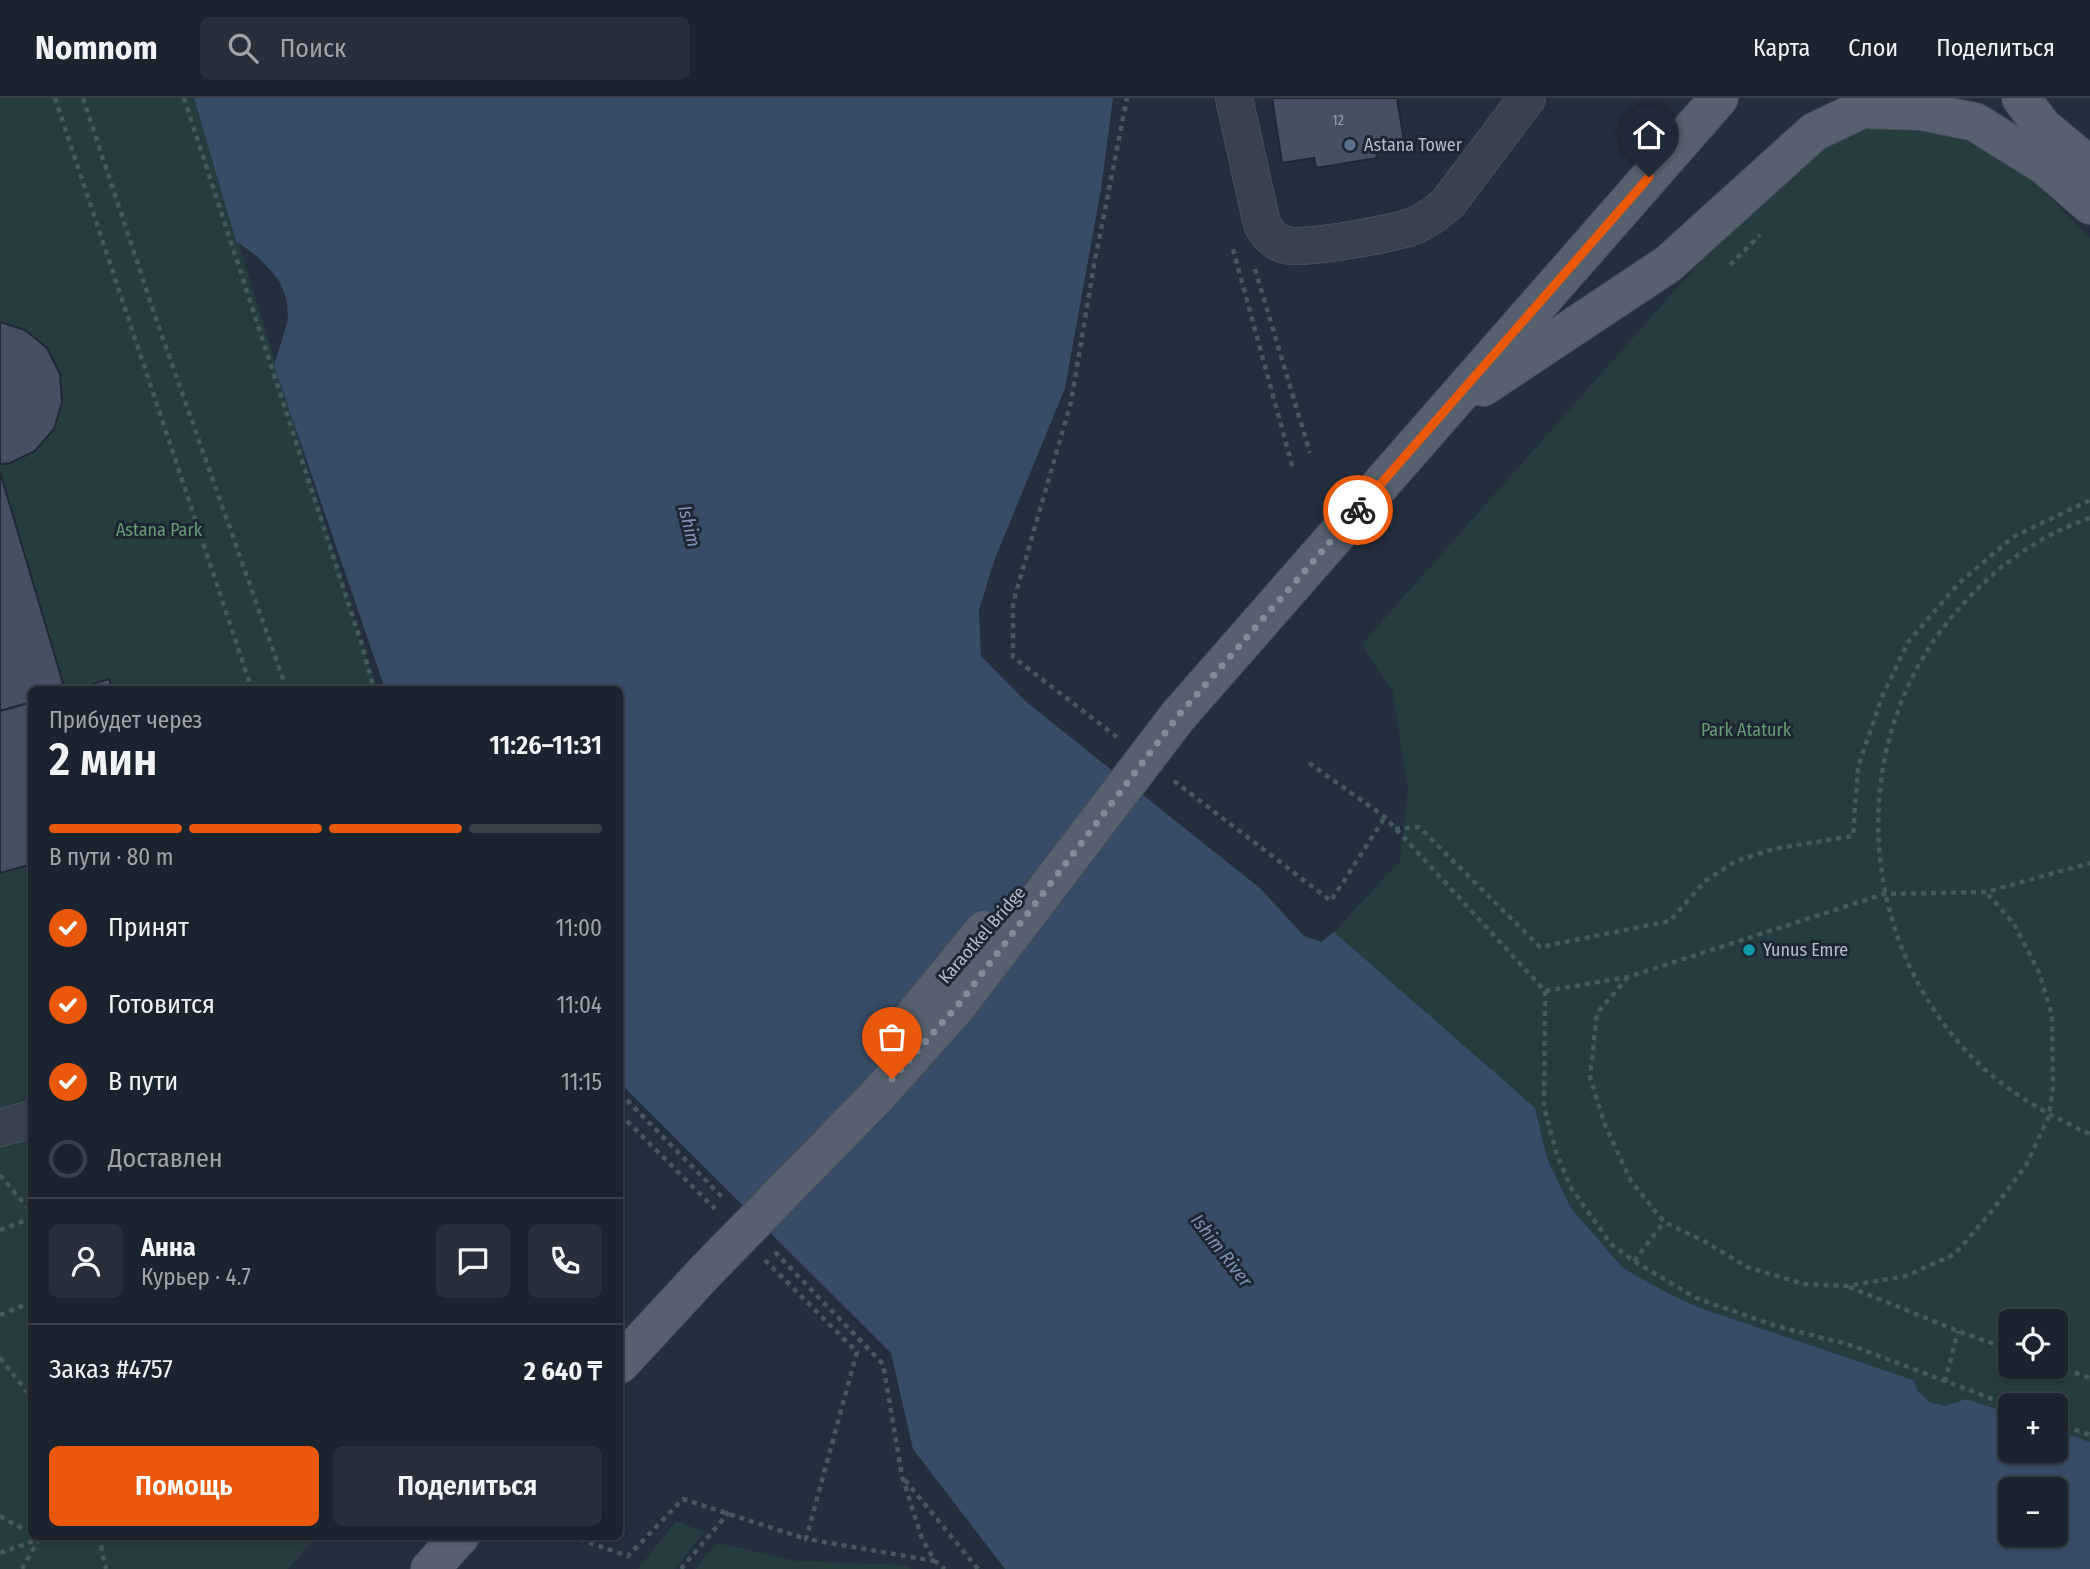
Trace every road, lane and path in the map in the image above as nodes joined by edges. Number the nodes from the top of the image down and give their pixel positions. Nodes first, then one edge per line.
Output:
1 (55, 98) edge
2 (83, 98) edge
3 (184, 98) edge
4 (1127, 98) edge
5 (1234, 98) edge
6 (1527, 98) edge
7 (1719, 98) edge
8 (2021, 98) edge
9 (2090, 166) edge
10 (2090, 205) edge
11 (1232, 244) dead end
12 (1251, 256) dead end
13 (1740, 256) dead end
14 (1730, 265) dead end
15 (1440, 416) junction
16 (1310, 453) dead end
17 (1293, 468) dead end
18 (2090, 500) edge
19 (2090, 518) edge
20 (250, 686) edge
21 (286, 686) edge
22 (373, 686) edge
23 (1122, 741) dead end
24 (1309, 763) dead end
25 (1166, 775) dead end
26 (1385, 817) junction
27 (1395, 829) junction
28 (2090, 863) edge
29 (1986, 892) junction
30 (1884, 894) junction
31 (1628, 977) junction
32 (1545, 991) junction
33 (623, 1096) edge
34 (2049, 1116) junction
35 (28, 1120) edge
36 (0, 1128) edge
37 (2090, 1134) edge
38 (0, 1175) edge
39 (28, 1208) edge
40 (733, 1209) dead end
41 (28, 1220) edge
42 (1664, 1222) junction
43 (0, 1230) edge
44 (770, 1248) dead end
45 (1634, 1261) junction
46 (1847, 1286) junction
47 (28, 1304) edge
48 (0, 1315) edge
49 (1958, 1331) junction
50 (1998, 1345) edge
51 (0, 1358) edge
52 (623, 1361) edge
53 (851, 1368) dead end
54 (2068, 1370) edge
55 (2090, 1378) edge
56 (1945, 1382) junction
57 (28, 1393) edge
58 (1998, 1401) edge
59 (2068, 1427) edge
60 (2090, 1435) edge
61 (902, 1476) junction
62 (729, 1513) junction
63 (0, 1516) edge
64 (28, 1532) edge
65 (806, 1539) junction
66 (30, 1540) edge
67 (36, 1540) edge
68 (100, 1540) edge
69 (456, 1540) edge
70 (582, 1540) edge
71 (0, 1553) edge
72 (934, 1561) junction
73 (22, 1569) edge
74 (106, 1569) edge
75 (430, 1569) edge
76 (681, 1569) edge
77 (945, 1569) edge
78 (978, 1569) edge

1 - 20 path
2 - 21 path
3 - 22 path
4 - 23 path
5 - 6 street
7 - 15 main road, Karaotkel Bridge
8 - 9 main road
10 - 15 main road
11 - 17 path
12 - 16 path
13 - 14 path
15 - 52 main road, Karaotkel Bridge, bridge
18 - 27 path
19 - 30 path
24 - 26 path
25 - 26 path
26 - 27 path
27 - 32 path
28 - 29 path
29 - 30 path
29 - 34 path
30 - 31 path
30 - 34 path
31 - 32 path
31 - 42 path
32 - 45 path
33 - 40 path
34 - 37 path
34 - 46 path
35 - 36 street
38 - 39 path
41 - 43 path
42 - 45 path
42 - 46 path
44 - 61 path
45 - 56 path
46 - 49 path
47 - 48 path
49 - 50 path
49 - 56 path
51 - 57 path
53 - 65 path
54 - 55 path
56 - 58 path
59 - 60 path
61 - 72 path
61 - 78 path
62 - 65 path
62 - 70 path
62 - 76 path
63 - 64 path
65 - 72 path
66 - 71 path
67 - 73 path
68 - 74 path
69 - 75 main road
72 - 77 path

